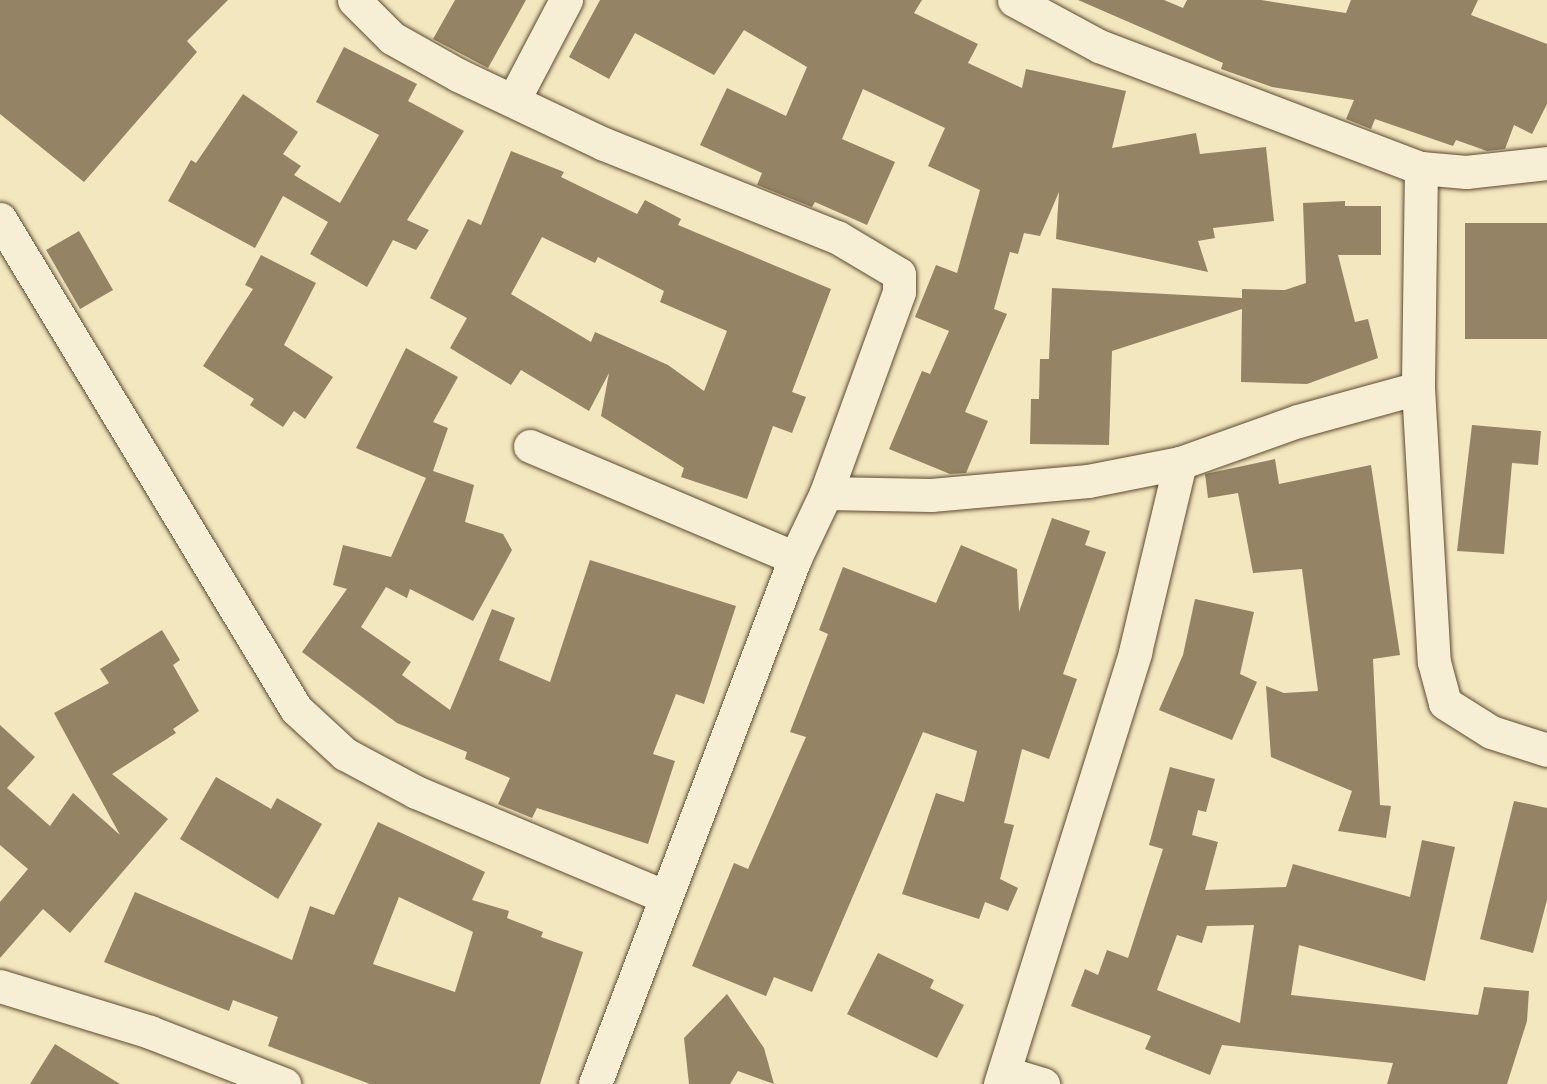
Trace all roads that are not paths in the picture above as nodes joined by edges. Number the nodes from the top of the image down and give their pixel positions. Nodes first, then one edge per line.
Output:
1 (354, 0) edge
2 (566, 0) edge
3 (1014, 0) edge
4 (514, 99) junction
5 (1547, 163) edge
6 (1421, 168) junction
7 (0, 219) edge
8 (1418, 388) junction
9 (530, 446) dead end
10 (1180, 463) junction
11 (826, 493) junction
12 (795, 558) junction
13 (1547, 750) edge
14 (663, 897) junction
15 (0, 986) edge
16 (1003, 1079) edge
17 (284, 1084) edge
18 (595, 1084) edge
19 (1043, 1084) edge

1 - 4 street
2 - 4 street
3 - 6 street
4 - 11 street
5 - 6 street
6 - 8 street
7 - 14 street
8 - 10 street
8 - 13 street
9 - 12 street
10 - 11 street
10 - 16 street
11 - 12 street
12 - 14 street
14 - 18 street
15 - 17 street
16 - 19 street

